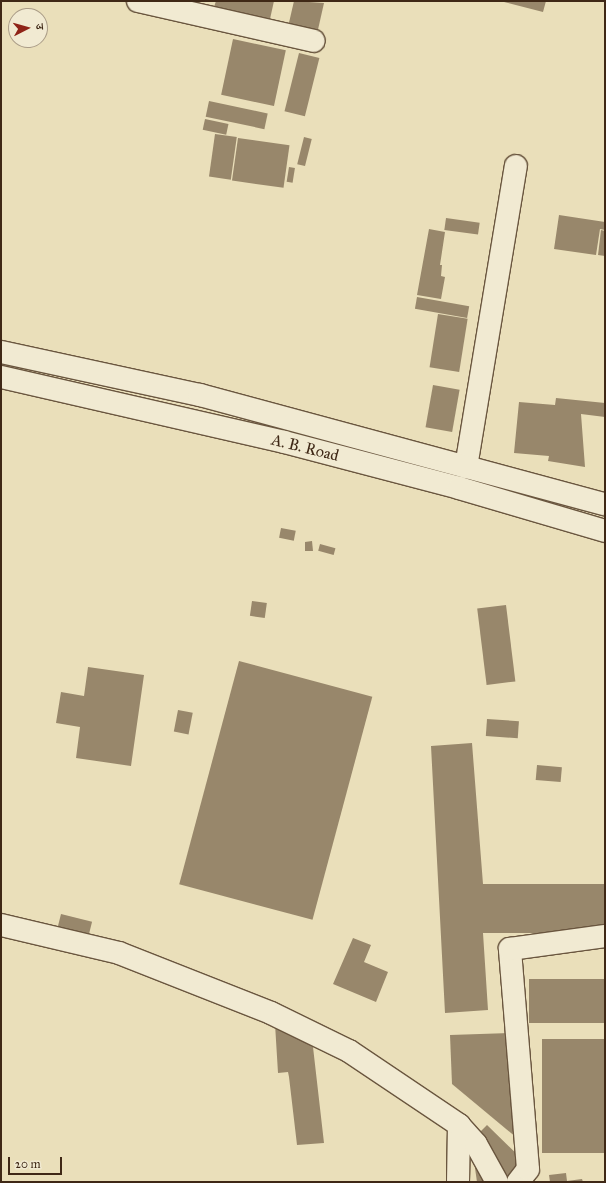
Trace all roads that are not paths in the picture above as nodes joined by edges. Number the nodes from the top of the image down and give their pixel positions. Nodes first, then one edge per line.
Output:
1 (138, 1) edge
2 (314, 41) dead end
3 (516, 166) dead end
4 (1, 352) edge
5 (1, 377) edge
6 (466, 467) junction
7 (605, 504) edge
8 (605, 531) edge
9 (1, 925) edge
10 (605, 936) edge
11 (459, 1125) junction
12 (458, 1182) edge
13 (497, 1182) edge
14 (518, 1182) edge

1 - 2 street
3 - 6 street
4 - 6 street, A. B. Road
5 - 8 street, A. B. Road
6 - 7 street, A. B. Road
9 - 11 street
10 - 14 street
11 - 12 street
11 - 13 street

